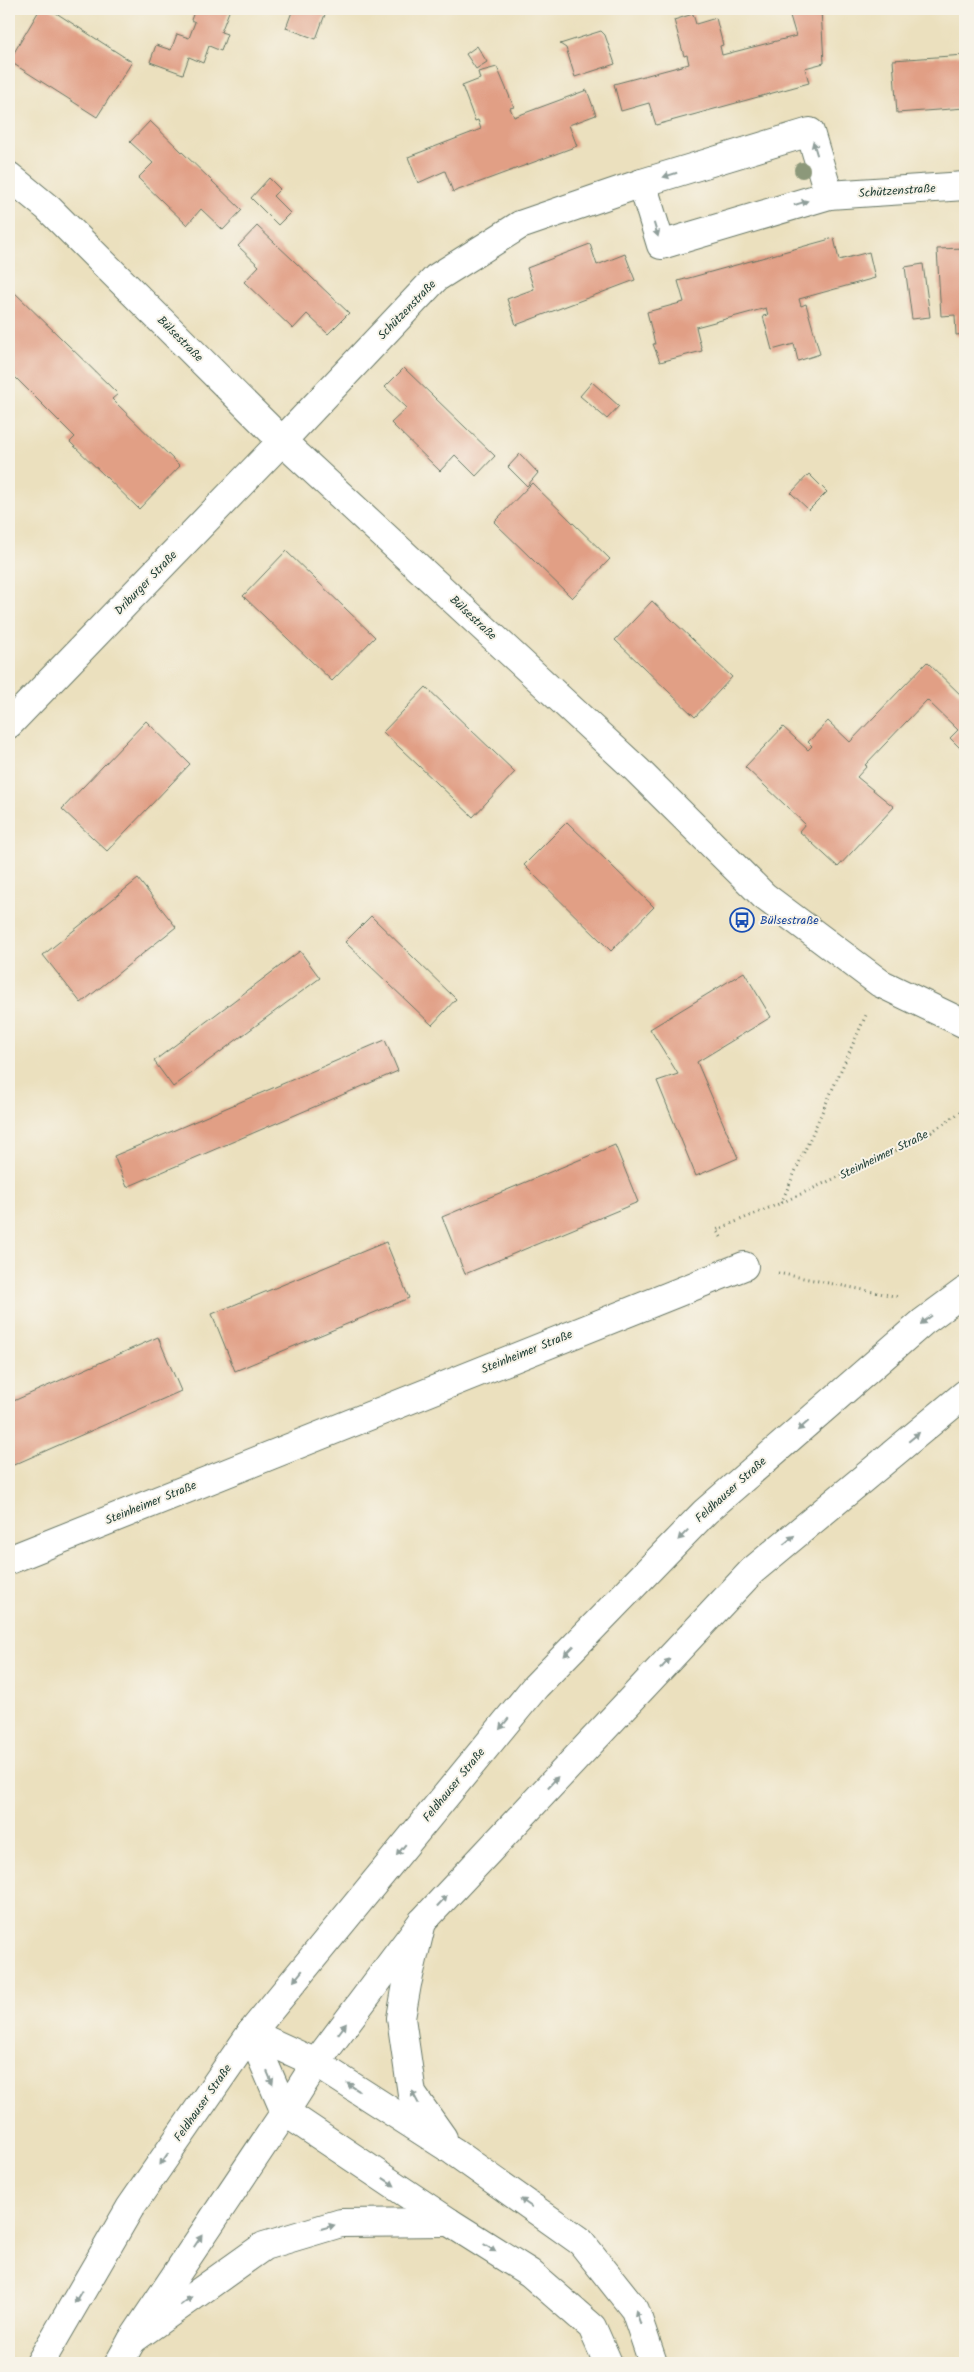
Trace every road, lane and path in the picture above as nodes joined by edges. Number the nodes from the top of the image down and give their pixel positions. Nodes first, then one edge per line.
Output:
1 (9, 176) edge
2 (642, 183) junction
3 (965, 186) edge
4 (829, 195) junction
5 (282, 441) junction
6 (9, 724) edge
7 (880, 983) junction
8 (965, 1024) edge
9 (965, 1109) edge
10 (781, 1203) junction
11 (744, 1266) junction
12 (955, 1299) edge
13 (965, 1394) edge
14 (9, 1560) edge
15 (422, 1922) junction
16 (251, 2033) junction
17 (316, 2063) junction
18 (285, 2112) junction
19 (453, 2151) junction
20 (449, 2222) junction
21 (132, 2340) junction
22 (40, 2363) edge
23 (119, 2363) edge
24 (608, 2363) edge
25 (653, 2363) edge

1 - 5 main road, Bülsestraße
2 -> 4 main road, Schützenstraße
4 -> 2 main road, Schützenstraße
2 - 5 main road, Schützenstraße
3 - 4 main road, Schützenstraße
5 - 6 main road, Driburger Straße
5 - 7 main road, Bülsestraße
7 - 8 main road, Bülsestraße
7 - 10 path
9 - 10 path, Steinheimer Straße
10 - 11 path, Steinheimer Straße
11 - 12 path
11 - 14 main road, Steinheimer Straße
12 -> 16 main road, Feldhauser Straße
15 -> 13 main road
17 -> 15 main road
19 -> 15 main road
16 - 17 main road
16 -> 18 main road
16 -> 22 main road, Feldhauser Straße
17 - 18 main road
19 -> 17 main road
18 -> 20 main road
21 -> 18 main road
25 -> 19 main road
21 -> 20 main road
20 -> 24 main road
21 - 23 main road

